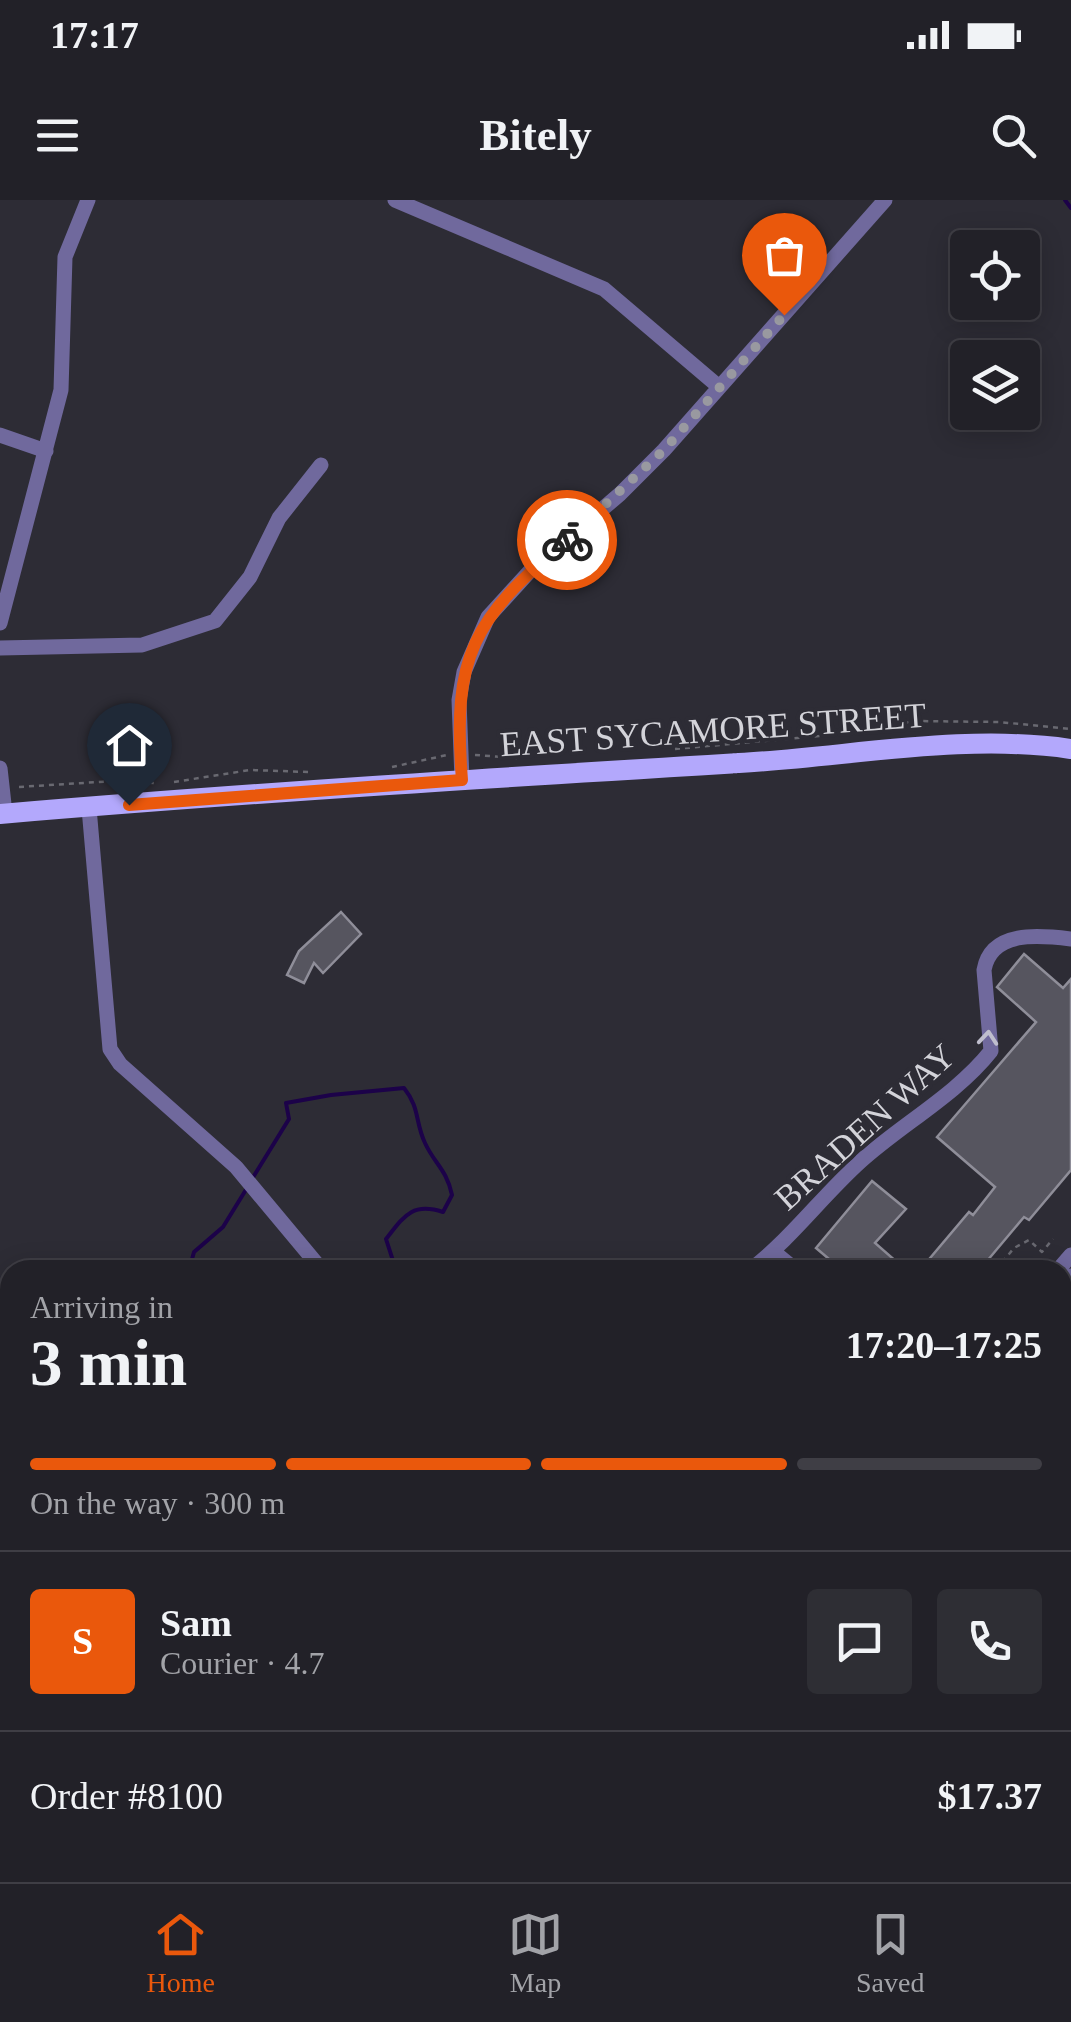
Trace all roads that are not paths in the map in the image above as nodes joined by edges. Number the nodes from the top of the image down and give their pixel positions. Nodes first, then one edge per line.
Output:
1 (88, 200) edge
2 (395, 200) edge
3 (885, 200) edge
4 (718, 386) junction
5 (0, 434) edge
6 (46, 451) junction
7 (321, 466) dead end
8 (0, 623) edge
9 (0, 648) edge
10 (1071, 749) edge
11 (0, 768) edge
12 (462, 780) junction
13 (90, 808) junction
14 (3, 814) edge
15 (1071, 939) edge
16 (774, 1252) junction
17 (314, 1260) edge
18 (763, 1260) edge
19 (784, 1260) edge

1 - 6 street
2 - 4 street
3 - 4 street
4 - 12 street
5 - 6 street
6 - 8 street
7 - 9 street
10 - 12 main road, EAST SYCAMORE STREET
11 - 14 street
12 - 13 main road, EAST SYCAMORE STREET
13 - 14 main road, EAST SYCAMORE STREET
13 - 17 street
16 -> 15 street, BRADEN WAY
16 - 18 street
16 - 19 street

